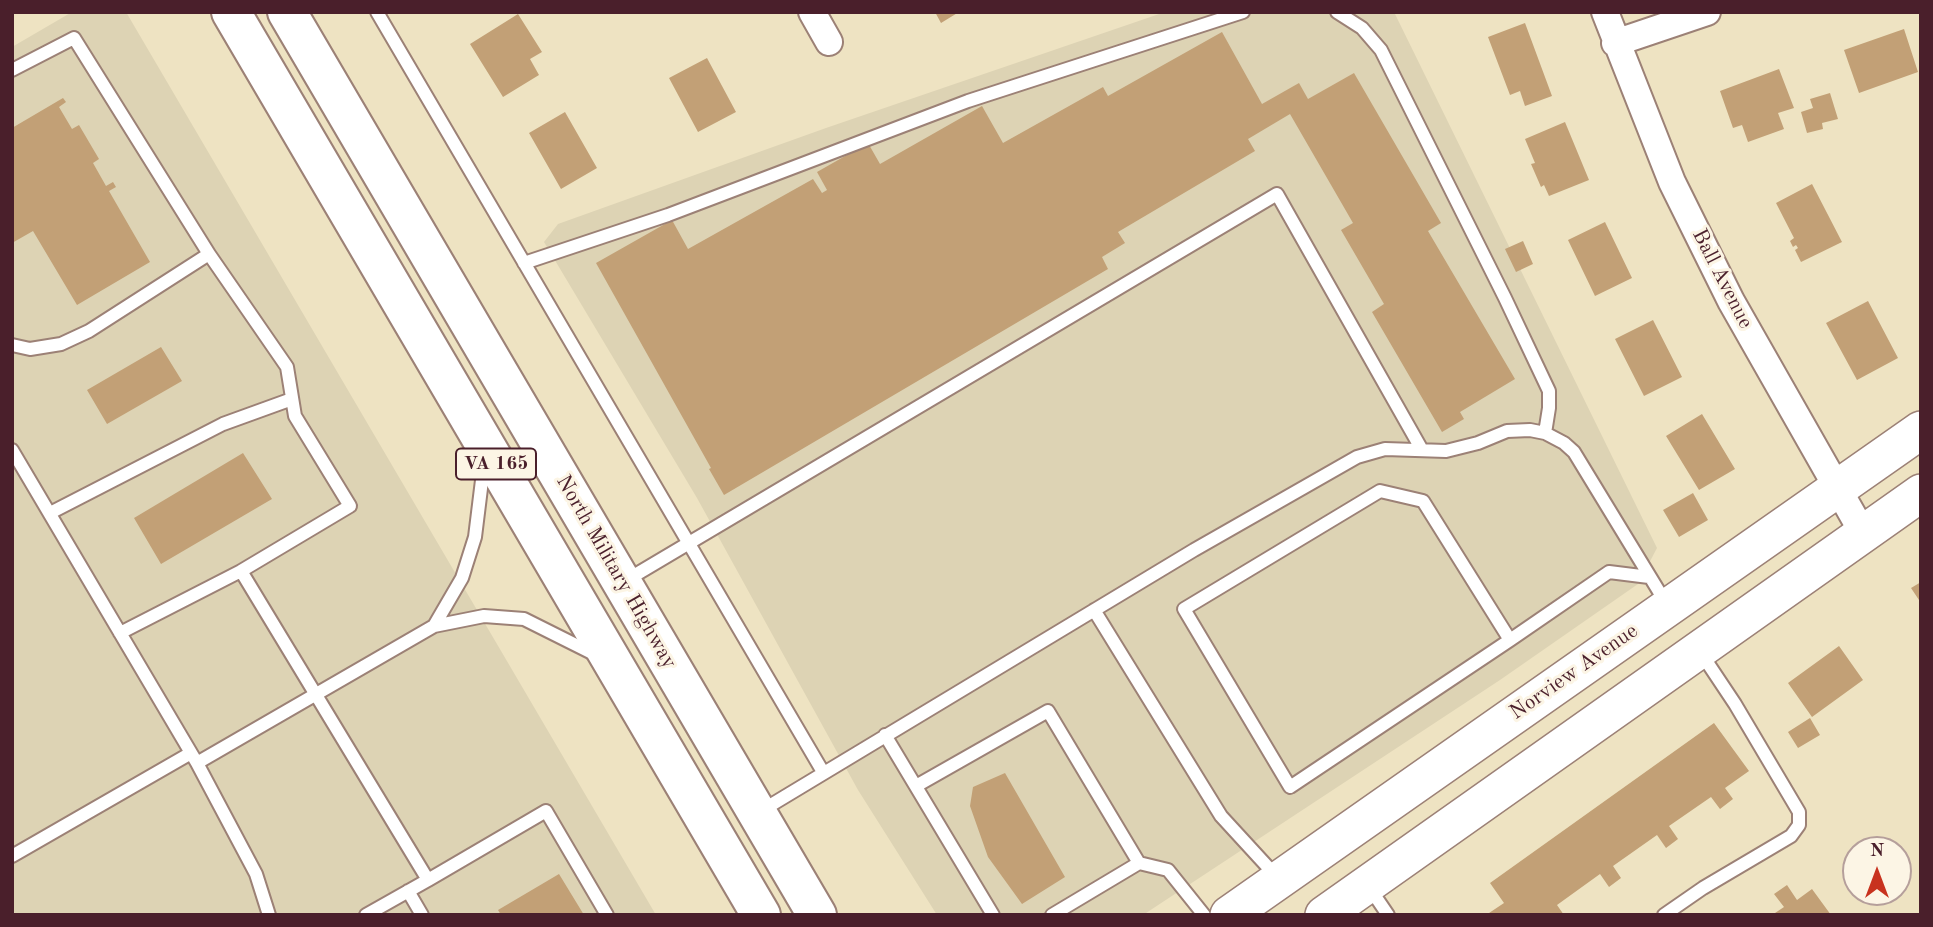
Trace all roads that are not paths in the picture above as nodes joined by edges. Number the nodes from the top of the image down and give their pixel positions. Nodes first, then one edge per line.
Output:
1 (231, 12) edge
2 (288, 12) edge
3 (377, 12) edge
4 (812, 12) edge
5 (1243, 12) edge
6 (1337, 12) edge
7 (1605, 12) edge
8 (1707, 12) edge
9 (830, 43) dead end
10 (1615, 43) junction
11 (12, 70) edge
12 (209, 254) junction
13 (524, 263) junction
14 (14, 342) edge
15 (292, 399) junction
16 (1921, 430) edge
17 (1545, 433) junction
18 (485, 446) junction
19 (12, 450) edge
20 (1422, 450) junction
21 (1836, 488) junction
22 (1921, 493) edge
23 (50, 513) junction
24 (1863, 533) junction
25 (689, 543) junction
26 (241, 571) junction
27 (622, 583) junction
28 (1659, 592) junction
29 (1094, 610) junction
30 (435, 626) junction
31 (120, 633) junction
32 (1510, 640) junction
33 (1699, 649) junction
34 (612, 662) junction
35 (316, 695) junction
36 (885, 734) junction
37 (194, 758) junction
38 (823, 772) junction
39 (916, 786) junction
40 (757, 813) junction
41 (12, 856) edge
42 (1139, 863) junction
43 (428, 880) junction
44 (1279, 880) junction
45 (1367, 884) junction
46 (408, 891) junction
47 (269, 915) edge
48 (366, 915) edge
49 (422, 915) edge
50 (607, 915) edge
51 (761, 915) edge
52 (817, 915) edge
53 (993, 915) edge
54 (1052, 915) edge
55 (1204, 915) edge
56 (1229, 915) edge
57 (1324, 915) edge
58 (1388, 915) edge
59 (1664, 915) edge

1 - 18 main road, VA 165
2 - 27 main road, North Military Highway / VA 165
3 - 13 lane
4 - 9 street
5 - 13 lane
6 - 17 lane
7 - 10 street, Ball Avenue
8 - 10 street
10 - 21 street, Ball Avenue
11 - 12 lane
12 - 14 lane
12 - 15 lane
13 - 25 lane
15 - 23 lane
15 - 26 lane
16 - 21 main road, Norview Avenue
17 - 20 lane
17 - 28 lane
18 - 30 lane
18 - 34 main road, VA 165
19 - 23 lane
20 - 25 lane
20 - 29 lane
21 - 24 street, Ball Avenue
21 - 28 main road, Norview Avenue
22 - 24 main road
23 - 31 lane
24 - 33 main road
25 - 27 lane
25 - 38 lane
26 - 31 lane
26 - 35 lane
27 - 40 main road, North Military Highway / VA 165
28 - 32 lane
28 - 44 main road, Norview Avenue
29 - 36 lane
29 - 44 lane
30 - 34 lane
30 - 35 lane
31 - 37 lane
32 - 32 lane
33 - 45 main road
33 - 59 lane
34 - 51 main road, VA 165
35 - 37 lane
35 - 43 lane
36 - 38 lane
36 - 39 lane
37 - 41 lane
37 - 47 lane
38 - 40 lane
39 - 42 lane
39 - 53 lane
40 - 52 main road, North Military Highway / VA 165
42 - 54 lane
42 - 55 lane
43 - 46 lane
43 - 50 lane
44 - 56 main road, Norview Avenue
45 - 57 main road
45 - 58 lane
46 - 48 lane
46 - 49 lane

